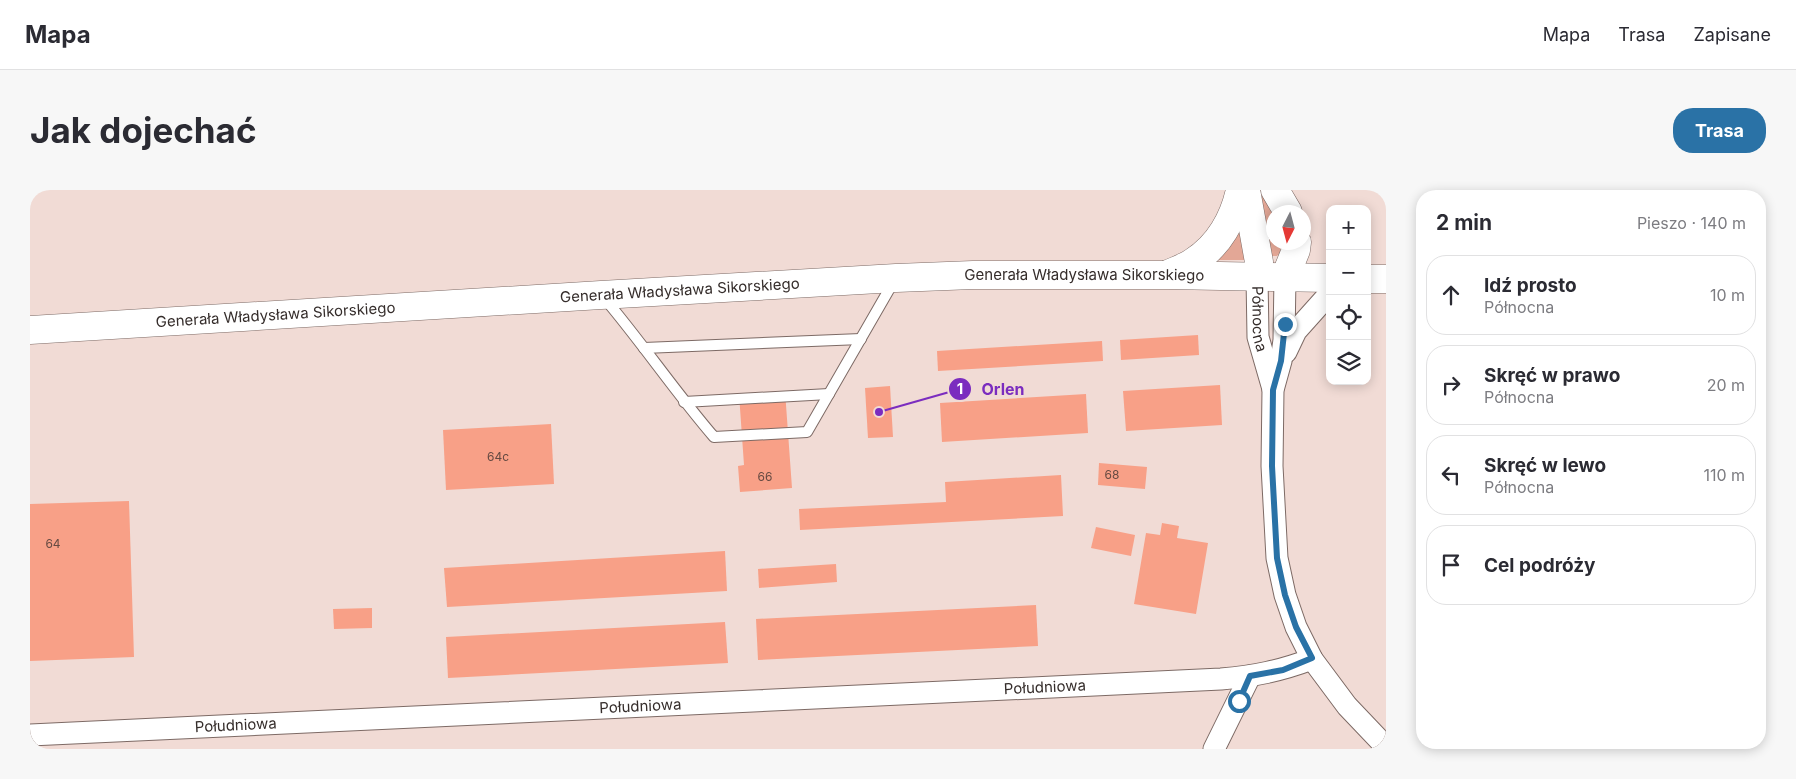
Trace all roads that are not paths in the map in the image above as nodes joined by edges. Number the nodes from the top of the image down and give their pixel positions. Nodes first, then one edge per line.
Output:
1 (1240, 190) edge
2 (1246, 190) edge
3 (1275, 190) edge
4 (1284, 205) edge
5 (1296, 250) edge
6 (1168, 275) junction
7 (1257, 276) junction
8 (1285, 277) junction
9 (896, 278) junction
10 (1326, 278) edge
11 (1371, 279) edge
12 (1386, 279) edge
13 (601, 294) junction
14 (1328, 295) edge
15 (30, 330) edge
16 (861, 339) junction
17 (644, 348) junction
18 (1281, 361) junction
19 (1273, 390) junction
20 (829, 394) junction
21 (684, 402) junction
22 (1312, 658) junction
23 (1250, 676) junction
24 (30, 736) edge
25 (1386, 747) edge
26 (1214, 749) edge

1 - 6 street
2 - 7 street
3 - 4 street
5 - 8 street
6 - 7 street, Generała Władysława Sikorskiego
6 - 9 street, Generała Władysława Sikorskiego
7 - 8 street, Generała Władysława Sikorskiego
7 - 19 street, Północna
8 - 10 street, Generała Władysława Sikorskiego
8 - 18 street, Północna
9 - 13 street, Generała Władysława Sikorskiego
9 - 16 lane
11 - 12 street
13 - 15 street, Generała Władysława Sikorskiego
13 - 17 lane
14 - 18 street
16 - 17 lane
16 - 20 lane
17 - 21 lane
18 - 19 street, Północna
19 - 22 street, Północna
20 - 21 lane
20 - 21 lane
22 - 23 street
22 - 25 street, Północna
23 - 24 street, Południowa
23 - 26 street

